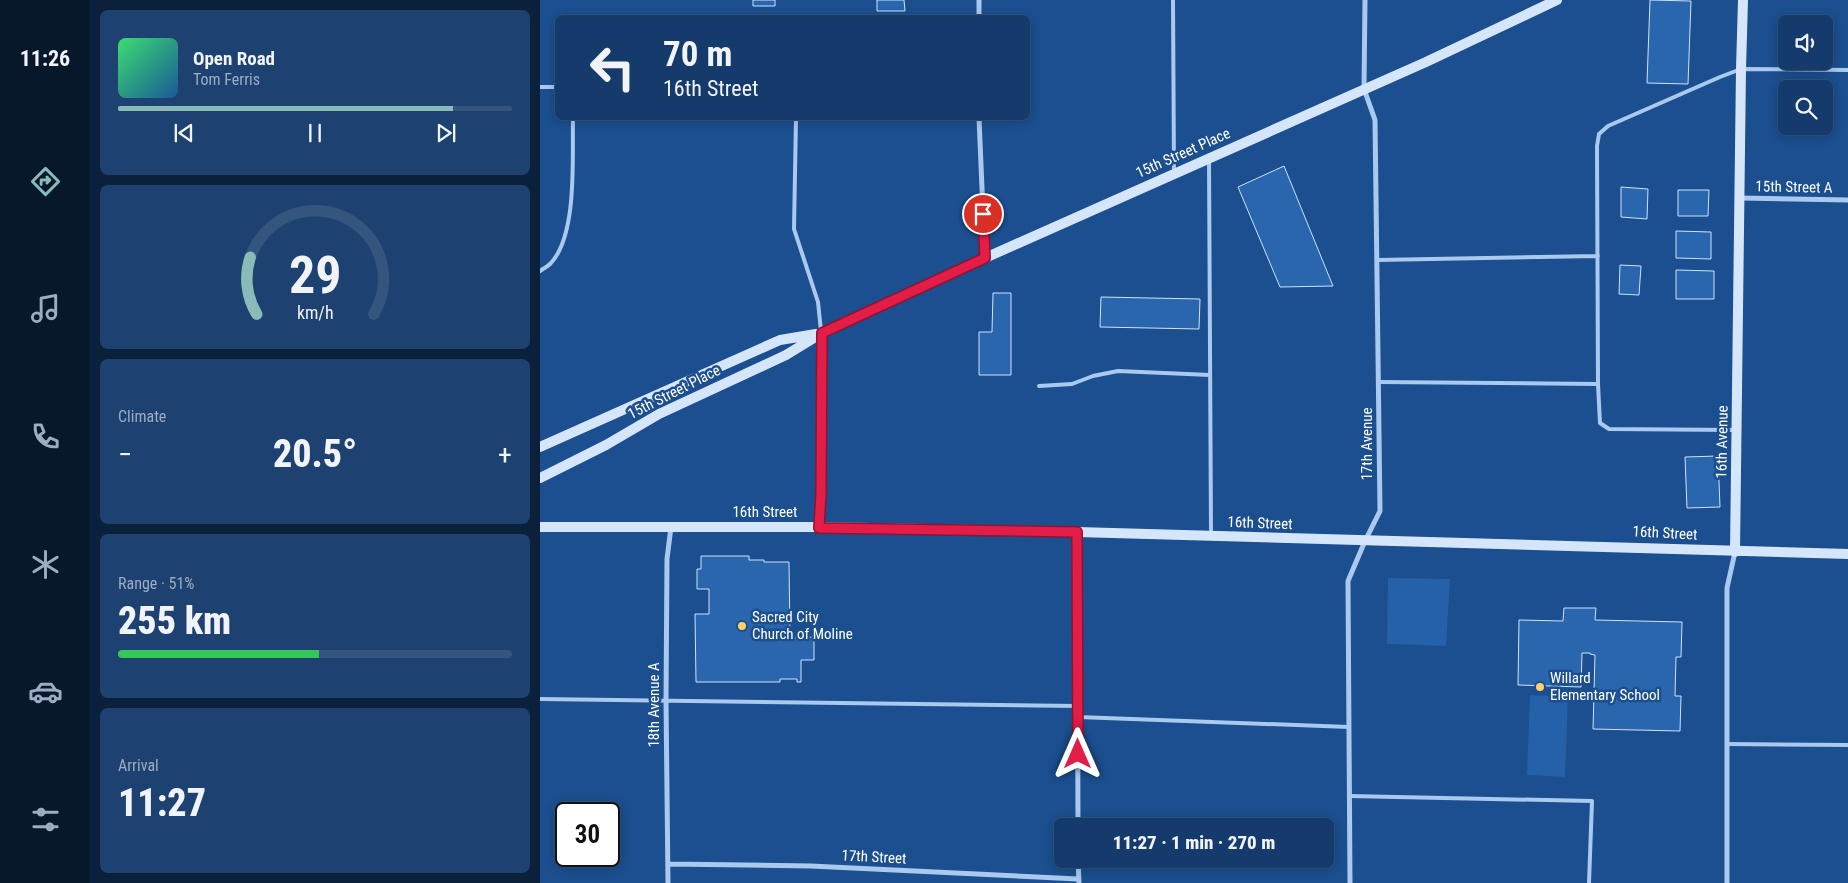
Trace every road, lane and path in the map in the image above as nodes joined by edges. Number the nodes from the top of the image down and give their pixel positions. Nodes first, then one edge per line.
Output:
1 (979, 0) edge
2 (1174, 0) edge
3 (1364, 0) edge
4 (1557, 0) edge
5 (1743, 0) edge
6 (979, 15) edge
7 (1741, 69) junction
8 (1848, 70) edge
9 (540, 87) edge
10 (555, 87) edge
11 (1364, 89) junction
12 (573, 120) edge
13 (796, 120) edge
14 (979, 120) edge
15 (1209, 158) junction
16 (1174, 174) junction
17 (1740, 198) junction
18 (1848, 200) edge
19 (1598, 256) junction
20 (985, 258) junction
21 (1378, 260) junction
22 (540, 271) edge
23 (822, 333) junction
24 (1210, 375) junction
25 (1379, 382) junction
26 (1598, 384) junction
27 (1039, 386) dead end
28 (1737, 430) junction
29 (540, 447) edge
30 (540, 478) edge
31 (540, 527) edge
32 (671, 528) junction
33 (819, 528) junction
34 (1077, 532) junction
35 (1211, 536) junction
36 (1365, 541) junction
37 (1735, 552) junction
38 (1848, 554) edge
39 (540, 699) edge
40 (666, 700) junction
41 (1078, 706) junction
42 (1078, 717) junction
43 (1349, 727) junction
44 (1727, 744) junction
45 (1848, 745) edge
46 (1349, 796) junction
47 (1078, 818) edge
48 (668, 864) junction
49 (1078, 868) edge
50 (1078, 881) edge
51 (668, 883) edge
52 (1350, 883) edge
53 (1589, 883) edge
54 (1727, 883) edge

1 - 6 street
2 - 16 lane
3 - 11 street, 17th Avenue
4 - 11 street, 15th Street Place
5 - 7 street, 16th Avenue
7 - 8 lane
7 - 17 street, 16th Avenue
7 - 19 lane
9 - 10 lane
11 - 15 street, 15th Street Place
11 - 21 street, 17th Avenue
12 - 22 lane
13 - 23 lane
14 - 20 street
15 - 16 street, 15th Street Place
15 - 24 lane
16 - 20 street, 15th Street Place
17 - 18 street, 15th Street A
17 - 28 street, 16th Avenue
19 - 21 lane
19 - 26 lane
20 - 23 street, 15th Street Place
21 - 25 street, 17th Avenue
23 - 29 street, 15th Street Place
23 - 30 street, 15th Street Place
23 - 33 street
24 - 27 lane
24 - 35 lane
25 - 26 lane
25 - 36 street, 17th Avenue
26 - 28 lane
28 - 37 street, 16th Avenue
31 - 32 street, 16th Street
32 - 33 street, 16th Street
32 - 40 street, 18th Avenue A
33 - 34 street, 16th Street
34 - 35 street, 16th Street
34 - 41 street
35 - 36 street, 16th Street
36 - 37 street, 16th Street
36 - 43 street, 17th Avenue
37 - 38 street, 16th Street
37 - 44 street, 16th Avenue
39 - 40 lane
40 - 41 lane
40 - 48 street, 18th Avenue A
41 - 42 street
42 - 43 lane
42 - 47 street
43 - 46 street, 17th Avenue
44 - 45 lane
44 - 54 street, 16th Avenue
46 - 52 street, 17th Avenue
46 - 53 lane
48 - 50 street, 17th Street
48 - 51 street, 18th Avenue A
49 - 50 street

